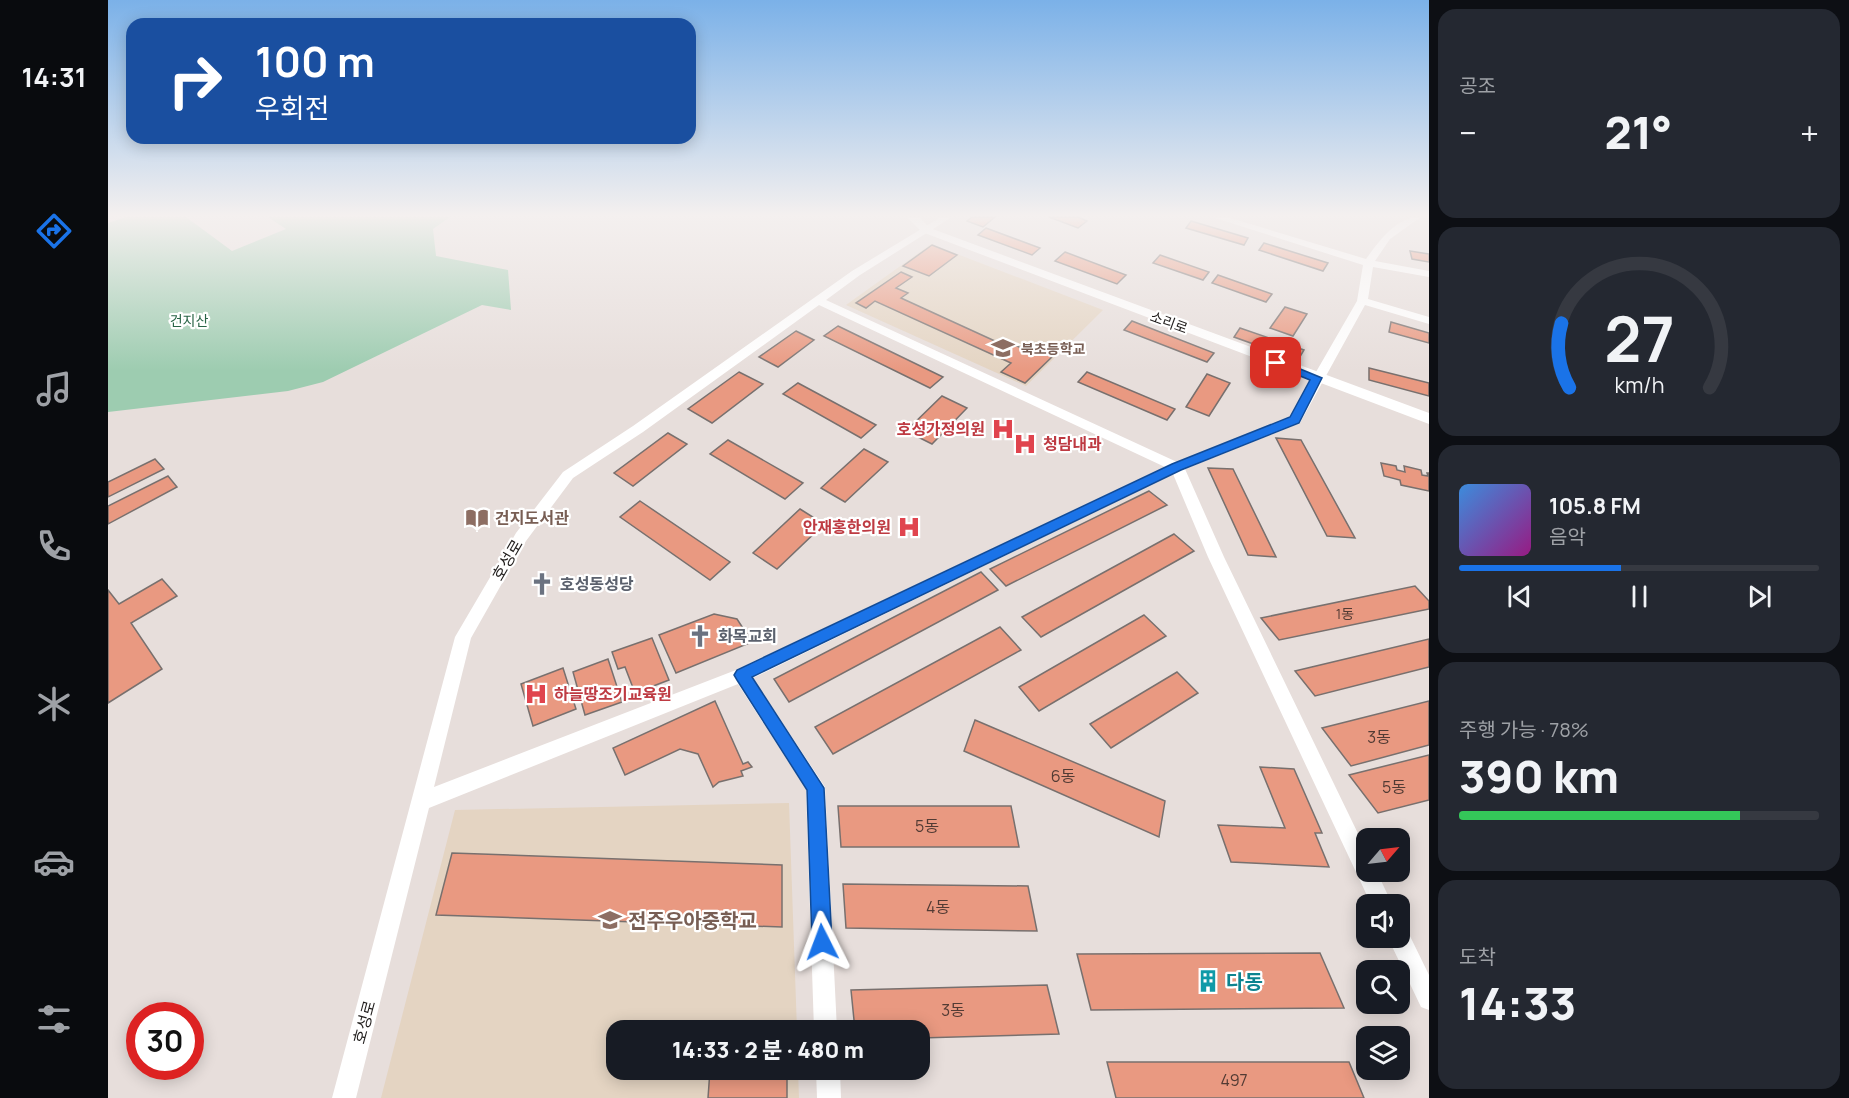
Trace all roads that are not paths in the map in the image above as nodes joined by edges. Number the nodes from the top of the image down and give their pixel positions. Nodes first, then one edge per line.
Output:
1 (867, 268) edge
2 (1027, 268) edge
3 (1367, 268) edge
4 (1397, 268) edge
5 (1429, 274) edge
6 (818, 300) junction
7 (1362, 301) junction
8 (1429, 321) edge
9 (1317, 378) junction
10 (1429, 419) edge
11 (1177, 467) junction
12 (742, 675) junction
13 (422, 801) junction
14 (1377, 894) edge
15 (1403, 948) edge
16 (1429, 999) edge
17 (826, 1020) edge
18 (828, 1080) edge
19 (344, 1098) edge
20 (829, 1098) edge

1 - 6 street, 호성로
2 - 9 street, 소리로
3 - 7 street
4 - 5 street
6 - 11 street
6 - 13 street, 호성로
7 - 8 street
7 - 9 street
9 - 10 street, 소리로
9 - 11 street
11 - 12 street
11 - 14 street
12 - 13 street
12 - 17 street
13 - 19 street, 호성로
15 - 16 street
18 - 20 street

